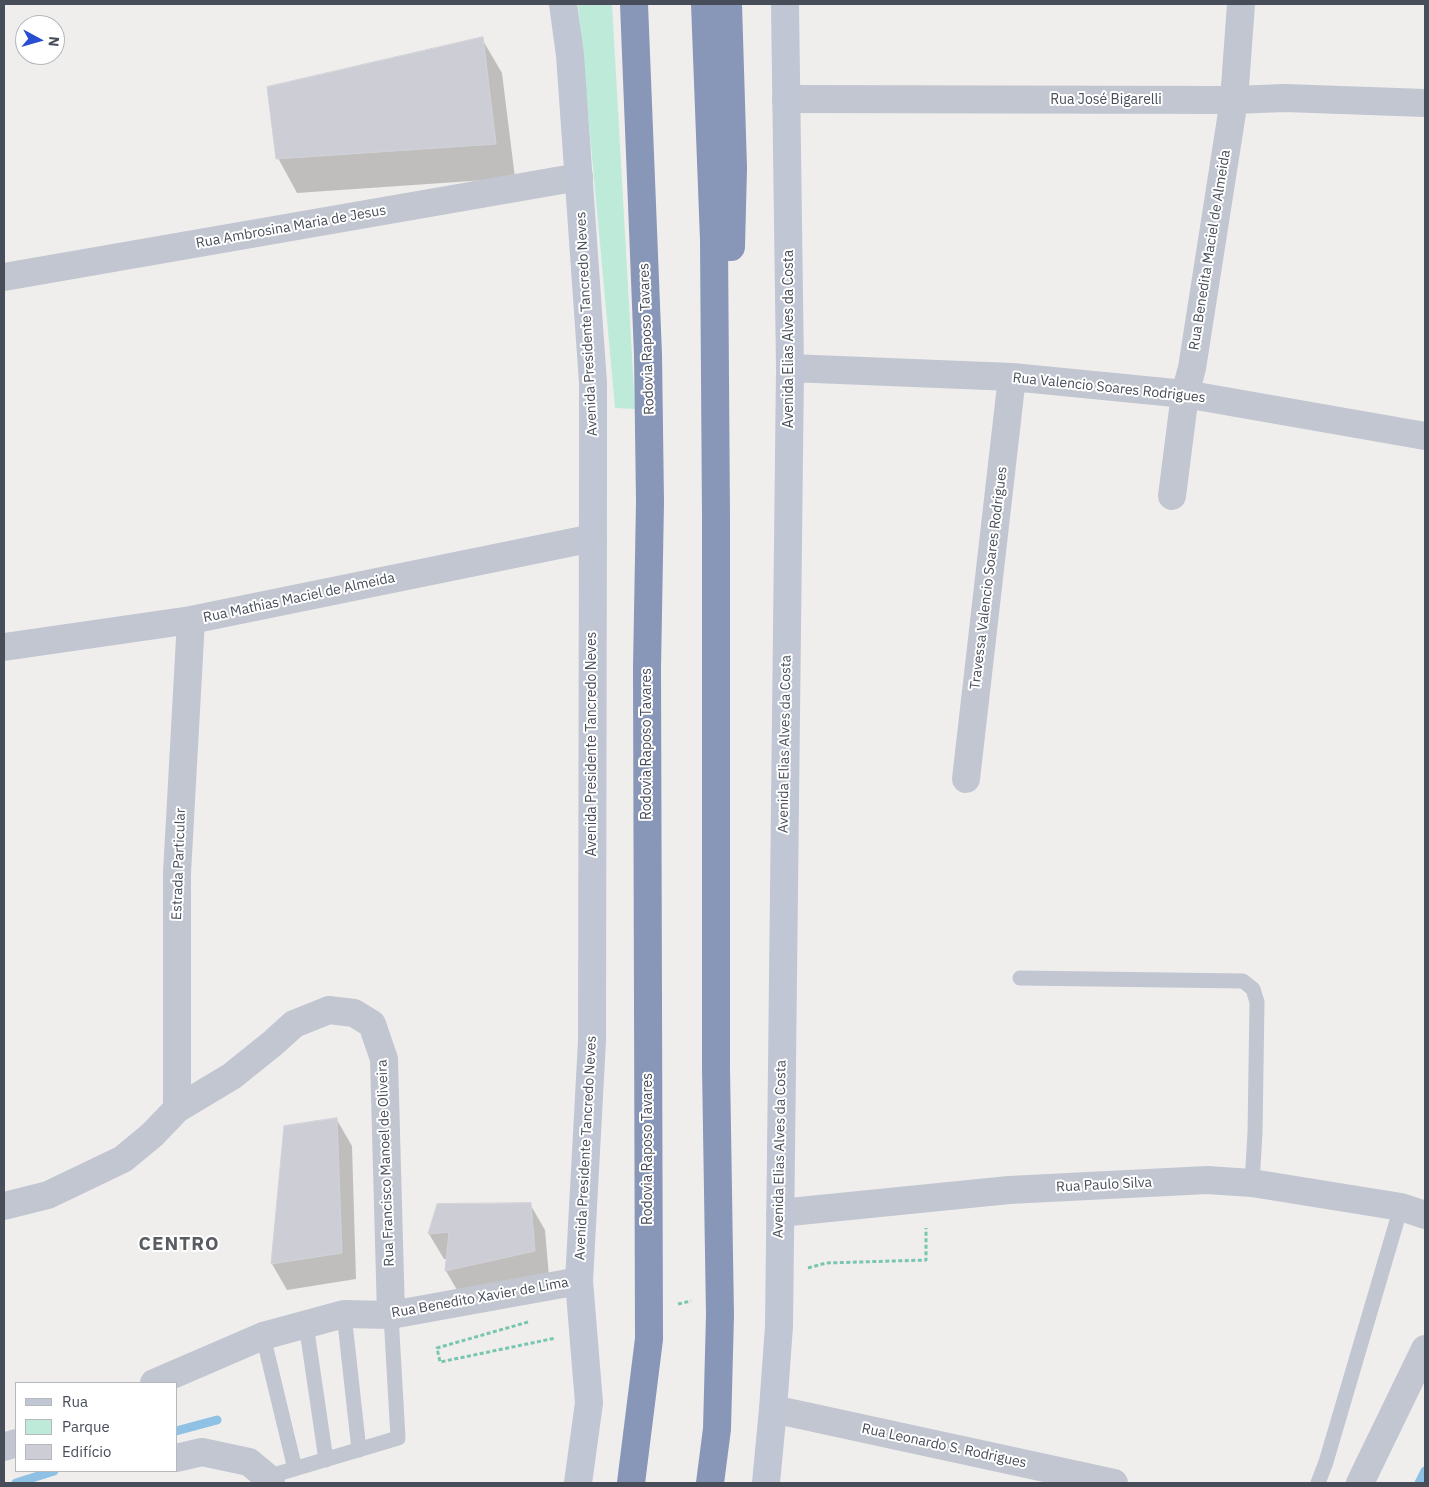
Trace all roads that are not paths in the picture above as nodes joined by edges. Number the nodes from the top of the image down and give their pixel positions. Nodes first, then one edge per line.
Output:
1 (563, 4) edge
2 (634, 4) edge
3 (705, 4) edge
4 (728, 4) edge
5 (785, 4) edge
6 (1241, 4) edge
7 (786, 99) junction
8 (1234, 100) junction
9 (1425, 103) edge
10 (578, 176) junction
11 (4, 277) edge
12 (790, 368) junction
13 (1012, 377) junction
14 (1185, 394) junction
15 (1425, 436) edge
16 (1172, 496) dead end
17 (716, 516) junction
18 (593, 538) junction
19 (191, 620) junction
20 (4, 647) edge
21 (966, 780) dead end
22 (1020, 978) dead end
23 (177, 1109) junction
24 (1252, 1183) junction
25 (4, 1206) edge
26 (1413, 1211) edge
27 (780, 1213) junction
28 (580, 1282) junction
29 (344, 1314) junction
30 (391, 1315) junction
31 (306, 1324) junction
32 (263, 1336) junction
33 (1425, 1348) edge
34 (156, 1382) edge
35 (773, 1409) junction
36 (359, 1450) junction
37 (178, 1458) edge
38 (326, 1460) junction
39 (295, 1469) junction
40 (269, 1480) edge
41 (578, 1483) edge
42 (631, 1483) edge
43 (710, 1483) edge
44 (766, 1483) edge
45 (1114, 1483) edge
46 (1318, 1483) edge
47 (1360, 1483) edge

1 - 10 main road, Avenida Presidente Tancredo Neves
2 - 42 highway, Rodovia Raposo Tavares
3 - 17 highway
4 - 17 highway
5 - 7 main road, Avenida Elias Alves da Costa
6 - 8 street, Rua Benedita Maciel de Almeida
7 - 8 street, Rua José Bigarelli
7 - 12 main road, Avenida Elias Alves da Costa
8 - 9 street, Rua José Bigarelli
8 - 14 street, Rua Benedita Maciel de Almeida
10 - 11 street, Rua Ambrosina Maria de Jesus
10 - 18 main road, Avenida Presidente Tancredo Neves
12 - 13 street, Rua Valencio Soares Rodrigues
12 - 27 main road, Avenida Elias Alves da Costa
13 - 14 street, Rua Valencio Soares Rodrigues
13 - 21 street, Travessa Valencio Soares Rodrigues
14 - 15 street, Rua Valencio Soares Rodrigues
14 - 16 street, Rua Benedita Maciel de Almeida
17 - 43 highway
18 - 19 street, Rua Mathias Maciel de Almeida
18 - 28 main road, Avenida Presidente Tancredo Neves
19 - 20 street, Rua Mathias Maciel de Almeida
19 - 23 street, Estrada Particular
22 - 24 lane
23 - 25 street, Rua Francisco Manoel de Oliveira
23 - 30 street, Rua Francisco Manoel de Oliveira
24 - 26 street, Rua Paulo Silva
24 - 27 street, Rua Paulo Silva
26 - 46 lane
27 - 35 main road, Avenida Elias Alves da Costa
28 - 30 street, Rua Benedito Xavier de Lima
28 - 41 main road, Avenida Presidente Tancredo Neves
29 - 30 street, Rua Benedito Xavier de Lima
29 - 31 street, Rua Benedito Xavier de Lima
29 - 36 lane
30 - 36 lane
31 - 32 street, Rua Benedito Xavier de Lima
31 - 38 lane
32 - 34 street, Rua Benedito Xavier de Lima
32 - 39 lane
33 - 47 street
35 - 44 main road, Avenida Elias Alves da Costa
35 - 45 street, Rua Leonardo S. Rodrigues
36 - 38 lane
37 - 40 street
38 - 39 lane
39 - 40 lane

